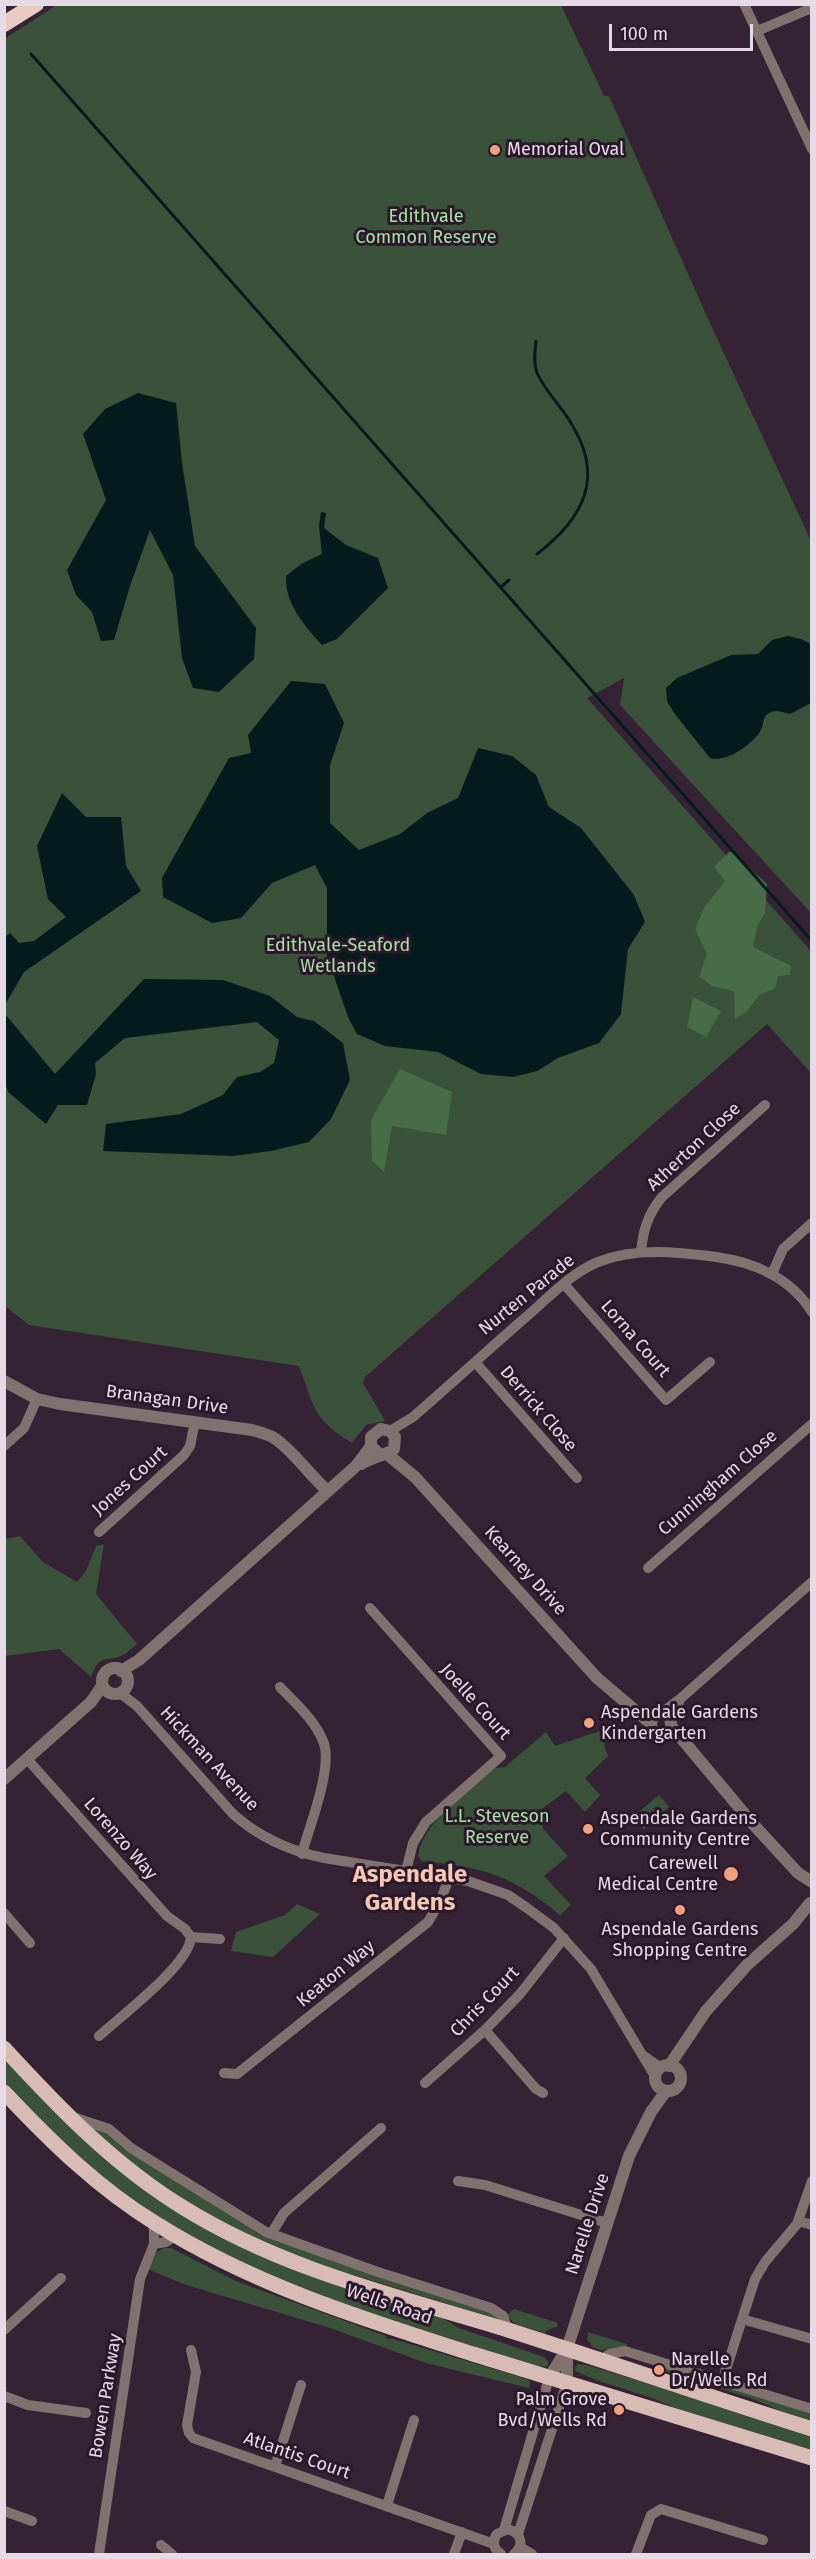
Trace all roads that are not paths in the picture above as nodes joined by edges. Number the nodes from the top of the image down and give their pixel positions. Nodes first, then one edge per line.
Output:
1 (36, 4) edge
2 (744, 4) edge
3 (812, 8) edge
4 (4, 24) edge
5 (757, 31) junction
6 (812, 149) edge
7 (765, 1105) dead end
8 (812, 1223) edge
9 (641, 1252) junction
10 (772, 1274) junction
11 (564, 1284) junction
12 (812, 1312) edge
13 (475, 1362) junction
14 (710, 1362) dead end
15 (4, 1381) edge
16 (37, 1399) junction
17 (195, 1422) junction
18 (812, 1424) edge
19 (386, 1445) junction
20 (4, 1446) edge
21 (577, 1478) dead end
22 (326, 1494) junction
23 (99, 1532) dead end
24 (648, 1568) dead end
25 (812, 1582) edge
26 (370, 1608) dead end
27 (118, 1685) junction
28 (280, 1687) dead end
29 (662, 1722) junction
30 (28, 1760) junction
31 (4, 1779) edge
32 (302, 1854) junction
33 (406, 1871) junction
34 (449, 1878) junction
35 (811, 1898) edge
36 (4, 1913) edge
37 (191, 1937) junction
38 (564, 1938) junction
39 (220, 1939) dead end
40 (30, 1942) dead end
41 (485, 2030) junction
42 (99, 2036) dead end
43 (4, 2048) edge
44 (224, 2073) dead end
45 (665, 2077) junction
46 (424, 2083) dead end
47 (4, 2092) edge
48 (543, 2093) dead end
49 (64, 2113) junction
50 (381, 2128) dead end
51 (458, 2181) dead end
52 (812, 2181) edge
53 (799, 2221) junction
54 (154, 2223) junction
55 (607, 2223) junction
56 (812, 2225) edge
57 (271, 2234) junction
58 (175, 2236) junction
59 (154, 2244) junction
60 (61, 2278) dead end
61 (742, 2319) junction
62 (4, 2330) edge
63 (508, 2330) junction
64 (812, 2339) edge
65 (567, 2349) junction
66 (191, 2350) dead end
67 (602, 2360) junction
68 (549, 2378) junction
69 (722, 2382) junction
70 (567, 2383) junction
71 (301, 2385) dead end
72 (4, 2396) edge
73 (812, 2409) edge
74 (86, 2413) dead end
75 (414, 2420) dead end
76 (812, 2429) edge
77 (533, 2432) junction
78 (549, 2437) junction
79 (812, 2458) edge
80 (275, 2466) junction
81 (519, 2480) junction
82 (534, 2484) junction
83 (387, 2505) junction
84 (4, 2511) edge
85 (32, 2521) dead end
86 (462, 2532) junction
87 (518, 2534) junction
88 (498, 2537) junction
89 (763, 2540) dead end
90 (161, 2546) dead end
91 (516, 2553) edge
92 (99, 2554) edge
93 (172, 2554) edge
94 (454, 2554) edge
95 (501, 2554) edge
96 (532, 2554) edge
97 (636, 2554) edge

1 - 4 highway
2 - 5 street
3 - 5 street
5 - 6 street
7 - 9 street, Atherton Close
8 - 10 street
9 - 10 street, Nurten Parade
9 - 11 street, Nurten Parade
10 - 12 street, Nurten Parade
11 - 13 street, Nurten Parade
11 - 14 street, Lorna Court
13 - 19 street, Nurten Parade
13 - 21 street, Derrick Close
15 - 16 street, Branagan Drive
16 - 17 street, Branagan Drive
16 - 20 street
17 - 22 street, Branagan Drive
17 - 23 street, Jones Court
18 - 24 street, Cunningham Close
19 - 22 street, Nurten Parade
19 - 29 street, Kearney Drive
22 - 27 street, Nurten Parade
25 - 29 street
26 - 33 street, Joelle Court
27 - 30 street, Nurten Parade
27 - 32 street, Hickman Avenue
28 - 32 street
29 - 35 street, Kearney Drive
30 - 31 street, Nurten Parade
30 - 37 street, Lorenzo Way
32 - 33 street, Hickman Avenue
33 - 34 street, Hickman Avenue
34 - 38 street, Hickman Avenue
34 - 44 street, Keaton Way
35 - 45 street, Narelle Drive
36 - 40 street
37 - 39 street
37 - 42 street
38 - 41 street, Chris Court
38 - 45 street, Hickman Avenue
41 - 46 street, Chris Court
41 - 48 street
43 - 49 main road, Wells Road
45 - 55 street, Narelle Drive
47 - 54 main road, Wells Road
49 - 57 street, Wells Road
49 - 63 main road, Wells Road
50 - 57 street
51 - 55 street
52 - 53 street
53 - 56 street
53 - 61 street
54 - 58 main road, Wells Road
54 - 59 street, Bowen Parkway
55 - 65 street, Narelle Drive
57 - 63 street, Wells Road
58 - 59 street
58 - 68 main road, Wells Road
59 - 92 street, Bowen Parkway
60 - 62 street
61 - 64 street
61 - 69 street
63 - 65 main road, Wells Road
65 - 67 main road, Wells Road
65 - 68 street, Narelle Drive
65 - 70 street, Narelle Drive
66 - 80 street, Atlantis Court
67 - 69 street
67 - 76 main road, Wells Road
68 - 70 main road, Wells Road
68 - 77 street
69 - 73 street
70 - 78 street
70 - 79 main road, Wells Road
71 - 80 street
72 - 74 street
75 - 83 street
77 - 78 street
77 - 81 street
78 - 82 street
80 - 83 street, Atlantis Court
81 - 82 street
81 - 88 street
82 - 87 street
83 - 86 street, Atlantis Court
84 - 85 street
86 - 88 street, Atlantis Court
86 - 94 street
87 - 88 street, Atlantis Court
87 - 91 street
88 - 95 street
89 - 97 street
90 - 93 street
91 - 96 street

